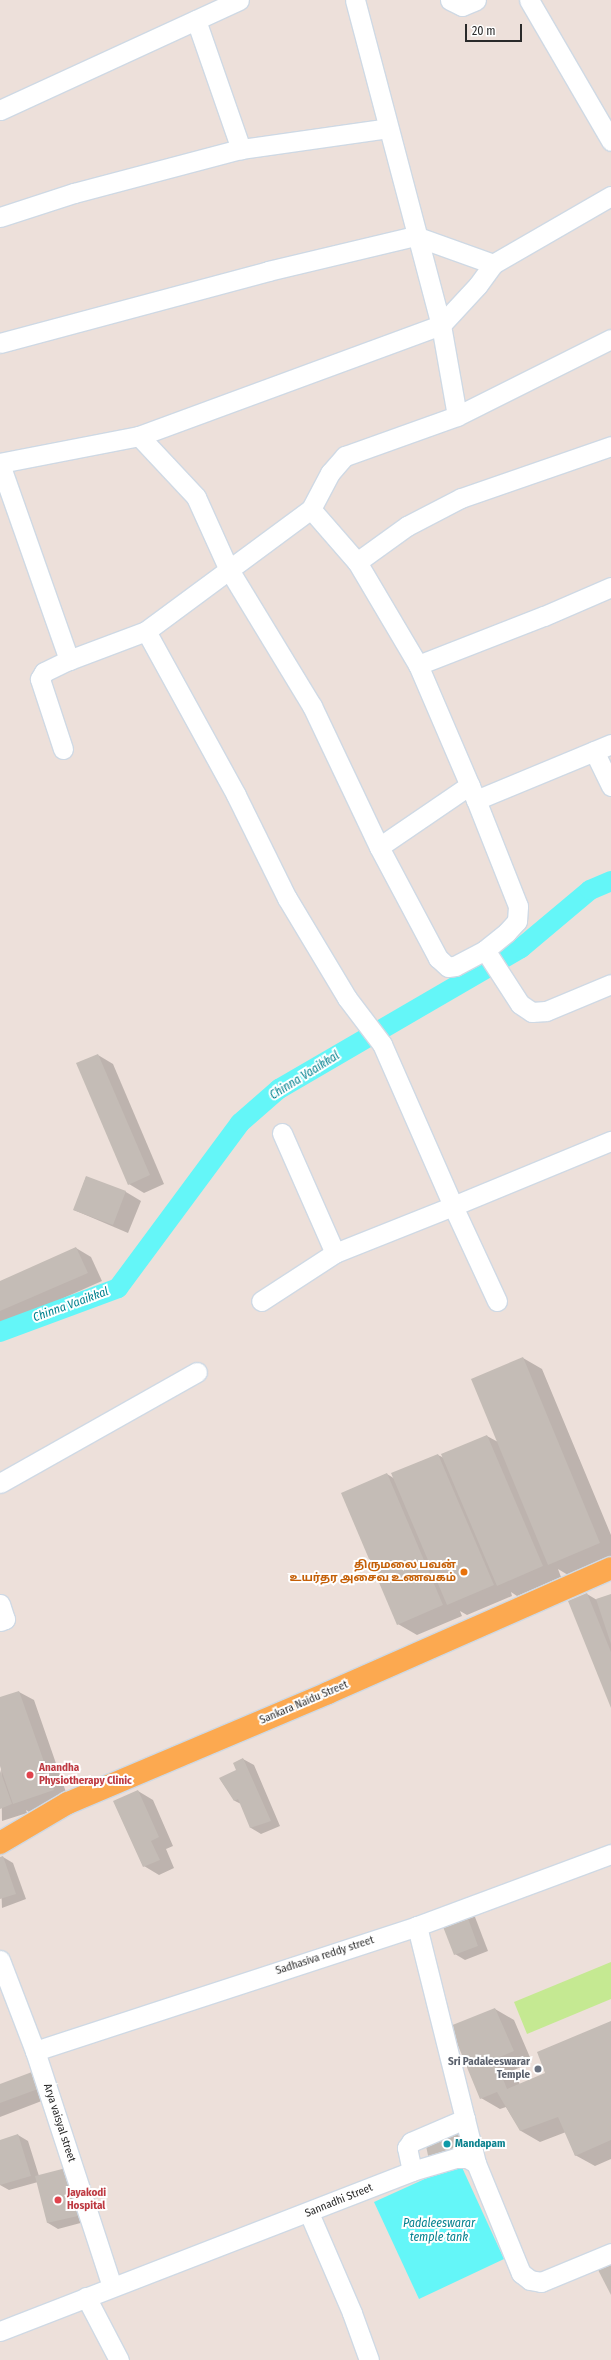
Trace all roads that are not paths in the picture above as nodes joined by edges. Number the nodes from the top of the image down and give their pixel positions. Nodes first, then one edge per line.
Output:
1 (239, 0) edge
2 (355, 0) edge
3 (450, 0) edge
4 (476, 0) edge
5 (529, 0) edge
6 (196, 20) junction
7 (0, 110) edge
8 (388, 128) junction
9 (611, 141) edge
10 (241, 149) junction
11 (611, 196) edge
12 (0, 217) edge
13 (416, 236) junction
14 (493, 264) junction
15 (441, 325) junction
16 (611, 339) edge
17 (0, 343) edge
18 (457, 416) junction
19 (139, 436) junction
20 (611, 446) edge
21 (0, 463) edge
22 (311, 509) junction
23 (357, 562) junction
24 (228, 568) junction
25 (611, 587) edge
26 (146, 631) junction
27 (69, 660) junction
28 (418, 665) junction
29 (603, 747) edge
30 (62, 749) dead end
31 (611, 786) edge
32 (473, 792) junction
33 (379, 847) junction
34 (488, 954) junction
35 (611, 984) edge
36 (282, 1133) dead end
37 (611, 1141) edge
38 (453, 1206) junction
39 (335, 1253) junction
40 (261, 1301) dead end
41 (497, 1301) dead end
42 (196, 1372) dead end
43 (0, 1484) edge
44 (611, 1568) edge
45 (0, 1604) edge
46 (0, 1621) edge
47 (0, 1843) edge
48 (611, 1854) edge
49 (417, 1926) junction
50 (0, 1960) edge
51 (35, 2051) junction
52 (465, 2118) junction
53 (476, 2163) junction
54 (412, 2171) junction
55 (309, 2213) junction
56 (611, 2253) edge
57 (112, 2287) junction
58 (86, 2297) junction
59 (0, 2331) edge
60 (118, 2360) edge
61 (369, 2360) edge

1 - 6 street
2 - 8 street
3 - 4 street
5 - 9 street
6 - 7 street
6 - 10 street
8 - 10 street
8 - 13 street
10 - 12 street
11 - 14 street
13 - 14 street
13 - 15 street
13 - 17 street
14 - 15 street
15 - 18 street
15 - 19 street
16 - 18 street
18 - 22 street
19 - 21 street
19 - 24 street
20 - 23 street
21 - 27 street
22 - 23 street
22 - 24 street
23 - 28 street
24 - 26 street
24 - 33 street
25 - 28 street
26 - 27 street
26 - 38 street
27 - 30 street
28 - 32 street
29 - 31 street
29 - 32 street
32 - 33 street
32 - 34 street
33 - 34 street
34 - 35 street
36 - 39 street
37 - 38 street
38 - 39 street
38 - 41 street
39 - 40 street
42 - 43 street
44 - 47 main road, Sankara Naidu Street
45 - 46 street
48 - 49 street, Sadhasiva reddy street
49 - 51 street, Sadhasiva reddy street
49 - 52 street
50 - 51 street, Arya vaisyal street
51 - 57 street, Arya vaisyal street
52 - 53 street
52 - 54 street
53 - 54 street, Sannadhi Street
53 - 56 street
54 - 55 street, Sannadhi Street
55 - 57 street, Sannadhi Street
55 - 61 street
57 - 58 street, Sannadhi Street
58 - 59 street, Sannadhi Street
58 - 60 street

